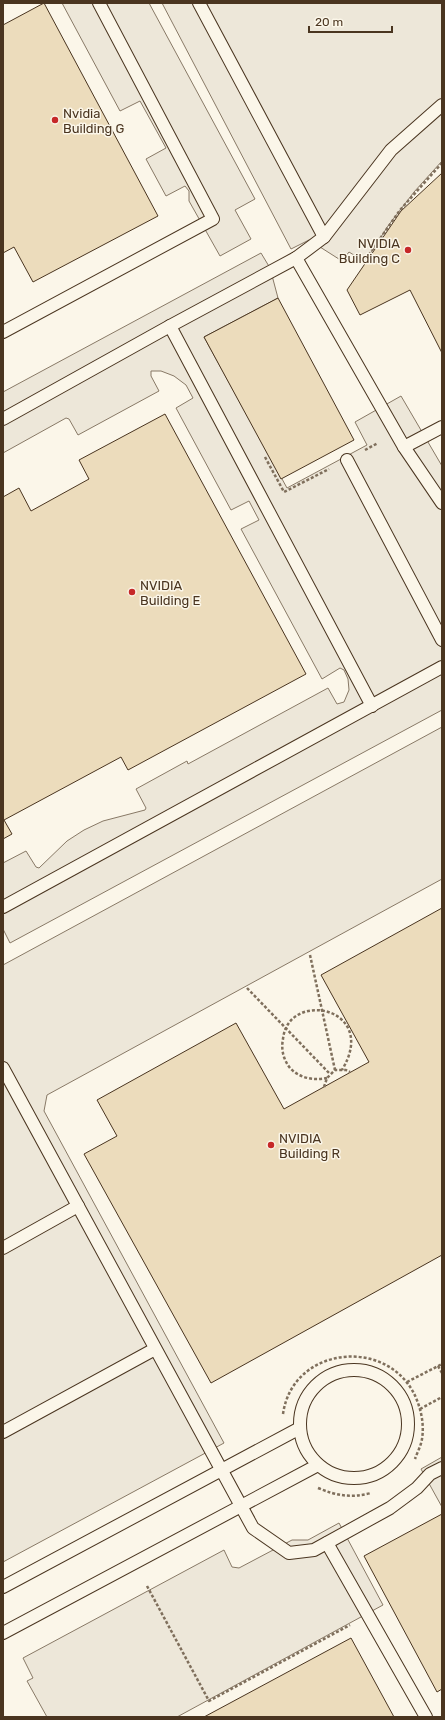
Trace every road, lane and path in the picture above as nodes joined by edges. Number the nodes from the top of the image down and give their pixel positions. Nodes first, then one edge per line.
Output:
1 (99, 3) edge
2 (199, 3) edge
3 (442, 105) edge
4 (442, 163) edge
5 (324, 237) junction
6 (296, 258) junction
7 (363, 263) dead end
8 (170, 326) junction
9 (3, 332) edge
10 (3, 419) edge
11 (442, 427) edge
12 (404, 447) junction
13 (262, 451) dead end
14 (347, 460) dead end
15 (284, 492) dead end
16 (442, 503) edge
17 (442, 640) edge
18 (442, 667) edge
19 (372, 706) junction
20 (3, 907) edge
21 (310, 955) dead end
22 (247, 988) dead end
23 (322, 1010) junction
24 (286, 1029) junction
25 (3, 1068) edge
26 (335, 1070) junction
27 (342, 1070) junction
28 (350, 1072) dead end
29 (330, 1074) junction
30 (326, 1078) junction
31 (324, 1087) dead end
32 (78, 1206) junction
33 (3, 1248) edge
34 (155, 1348) junction
35 (442, 1364) edge
36 (438, 1366) junction
37 (442, 1373) edge
38 (407, 1382) junction
39 (442, 1397) edge
40 (420, 1408) junction
41 (300, 1428) junction
42 (3, 1432) edge
43 (283, 1437) junction
44 (414, 1460) dead end
45 (318, 1465) junction
46 (442, 1468) edge
47 (221, 1470) junction
48 (300, 1474) junction
49 (372, 1493) dead end
50 (240, 1506) junction
51 (327, 1543) junction
52 (147, 1586) dead end
53 (3, 1587) edge
54 (356, 1622) dead end
55 (3, 1633) edge
56 (426, 1717) edge

1 - 9 lane
2 - 5 lane
3 - 5 lane
4 - 7 path
5 - 6 lane
6 - 8 lane
6 - 12 lane
8 - 10 lane
8 - 19 lane
11 - 12 lane
12 - 16 lane
13 - 15 path
14 - 17 lane
18 - 19 lane
19 - 20 lane
21 - 23 path
22 - 24 path
23 - 24 path
23 - 26 path
23 - 27 path
24 - 29 path
24 - 30 path
25 - 32 lane
26 - 27 path
26 - 29 path
27 - 28 path
29 - 30 path
30 - 31 path
32 - 33 lane
32 - 34 lane
34 - 42 lane
34 - 47 lane
35 - 36 path
36 - 37 path
36 - 38 path
38 - 40 path
38 - 43 path
39 - 40 path
40 - 44 path
41 - 43 lane
41 - 45 lane
41 - 45 lane
43 - 47 lane
45 - 48 lane
46 - 51 lane
47 - 50 lane
47 - 53 lane
48 - 49 path
48 - 50 lane
50 - 51 lane
50 - 55 lane
51 - 56 lane
52 - 54 path

